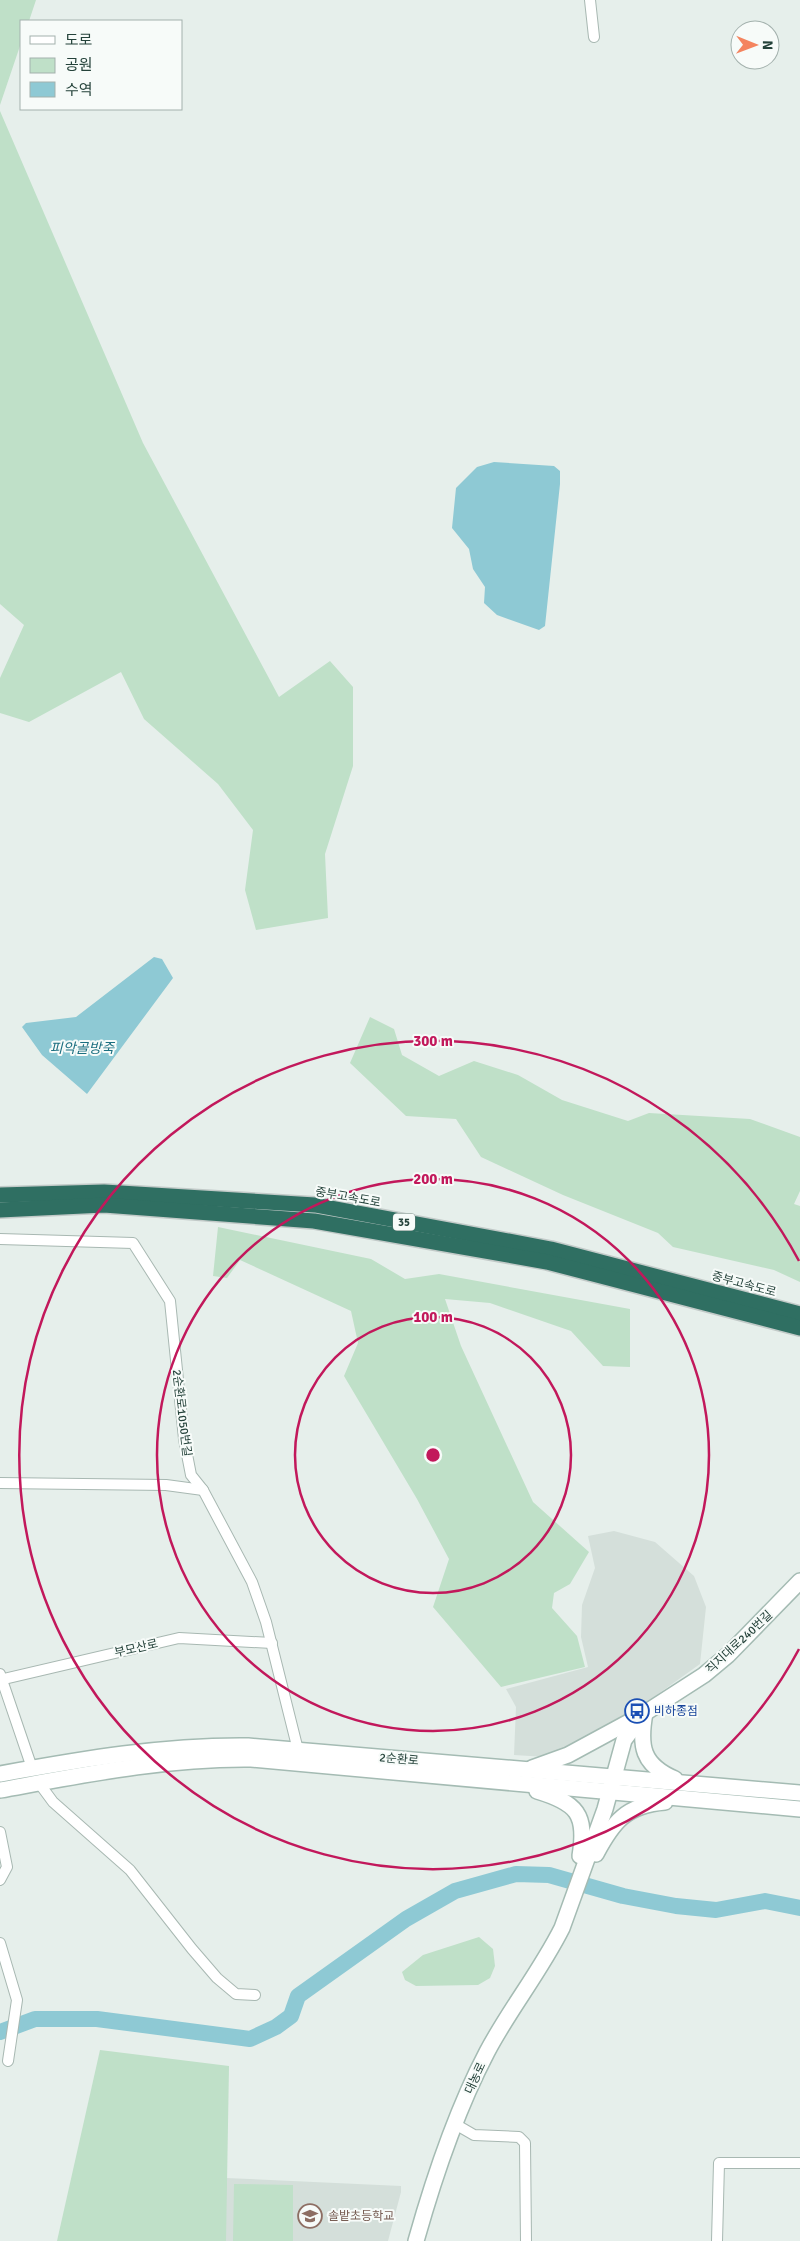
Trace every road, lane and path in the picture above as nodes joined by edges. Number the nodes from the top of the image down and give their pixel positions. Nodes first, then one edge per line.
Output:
1 (590, 0) edge
2 (594, 38) dead end
3 (0, 1195) edge
4 (0, 1210) edge
5 (0, 1239) edge
6 (800, 1314) edge
7 (800, 1328) edge
8 (0, 1483) edge
9 (203, 1490) junction
10 (800, 1581) edge
11 (272, 1643) junction
12 (1, 1678) edge
13 (645, 1714) junction
14 (626, 1724) junction
15 (624, 1740) junction
16 (300, 1757) junction
17 (32, 1768) junction
18 (527, 1770) junction
19 (0, 1774) edge
20 (510, 1782) junction
21 (39, 1783) junction
22 (686, 1783) junction
23 (612, 1784) junction
24 (0, 1790) edge
25 (800, 1793) edge
26 (725, 1803) junction
27 (800, 1809) edge
28 (0, 1832) edge
29 (592, 1843) junction
30 (0, 1880) edge
31 (0, 1943) edge
32 (255, 1995) dead end
33 (8, 2061) dead end
34 (455, 2124) junction
35 (800, 2163) edge
36 (416, 2241) edge
37 (526, 2241) edge
38 (717, 2241) edge

1 - 2 street
3 - 6 highway, 중부고속도로 / 35
4 - 7 highway, 35
5 - 9 street, 2순환로1050번길
8 - 9 street
9 - 11 street, 2순환로1050번길
10 - 13 main road, 직지대로240번길
11 - 12 street, 부모산로
11 - 16 street, 2순환로1050번길
12 - 17 street, 부모산로
13 - 14 main road
13 - 15 main road, 직지대로240번길
13 - 22 main road
14 - 15 main road
14 - 18 main road
15 - 23 main road, 직지대로240번길
16 - 17 main road, 2순환로
16 - 18 main road, 2순환로
16 - 20 main road, 2순환로
16 - 21 main road, 2순환로
17 - 19 main road, 2순환로
18 - 23 main road, 2순환로
20 - 23 main road, 2순환로
20 - 29 main road
21 - 24 main road, 2순환로
21 - 32 street
22 - 23 main road, 2순환로
22 - 25 main road, 2순환로
23 - 26 main road, 2순환로
23 - 29 main road, 직지대로240번길
26 - 27 main road, 2순환로
26 - 29 main road
28 - 30 street
29 - 34 main road, 대농로
31 - 33 street
34 - 36 main road, 대농로
34 - 37 street
35 - 38 street

